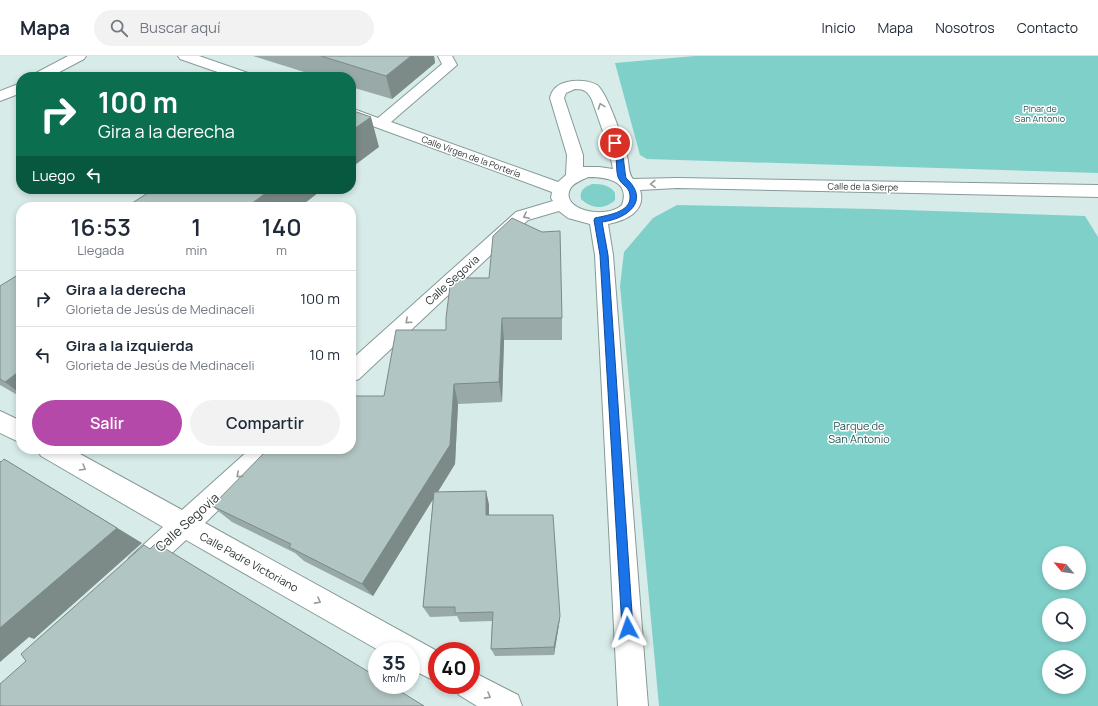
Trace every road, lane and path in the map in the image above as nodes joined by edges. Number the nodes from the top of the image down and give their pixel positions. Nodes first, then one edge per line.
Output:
1 (79, 56) edge
2 (185, 56) edge
3 (445, 56) edge
4 (49, 72) edge
5 (231, 72) edge
6 (16, 89) edge
7 (0, 98) edge
8 (356, 115) edge
9 (381, 123) junction
10 (574, 176) junction
11 (625, 182) junction
12 (1098, 191) edge
13 (562, 197) junction
14 (598, 220) junction
15 (356, 368) edge
16 (0, 421) edge
17 (16, 430) edge
18 (58, 454) edge
19 (262, 454) edge
20 (183, 526) junction
21 (118, 584) edge
22 (392, 642) edge
23 (480, 691) edge
24 (507, 706) edge
25 (633, 706) edge

1 - 4 street
2 - 5 street
3 - 9 street
6 - 7 street
8 - 9 street, Calle Virgen de la Portería
9 - 13 street, Calle Virgen de la Portería
10 - 11 street
11 -> 10 street
10 - 13 street
12 -> 11 street, Calle de la Sierpe
11 - 14 street
13 - 14 street
13 -> 15 street, Calle Segovia
14 - 25 street
16 - 17 street
18 -> 20 street, Calle Padre Victoriano
19 -> 20 street, Calle Segovia
20 - 21 street, Calle Segovia
20 -> 22 street, Calle Padre Victoriano
23 -> 24 street

